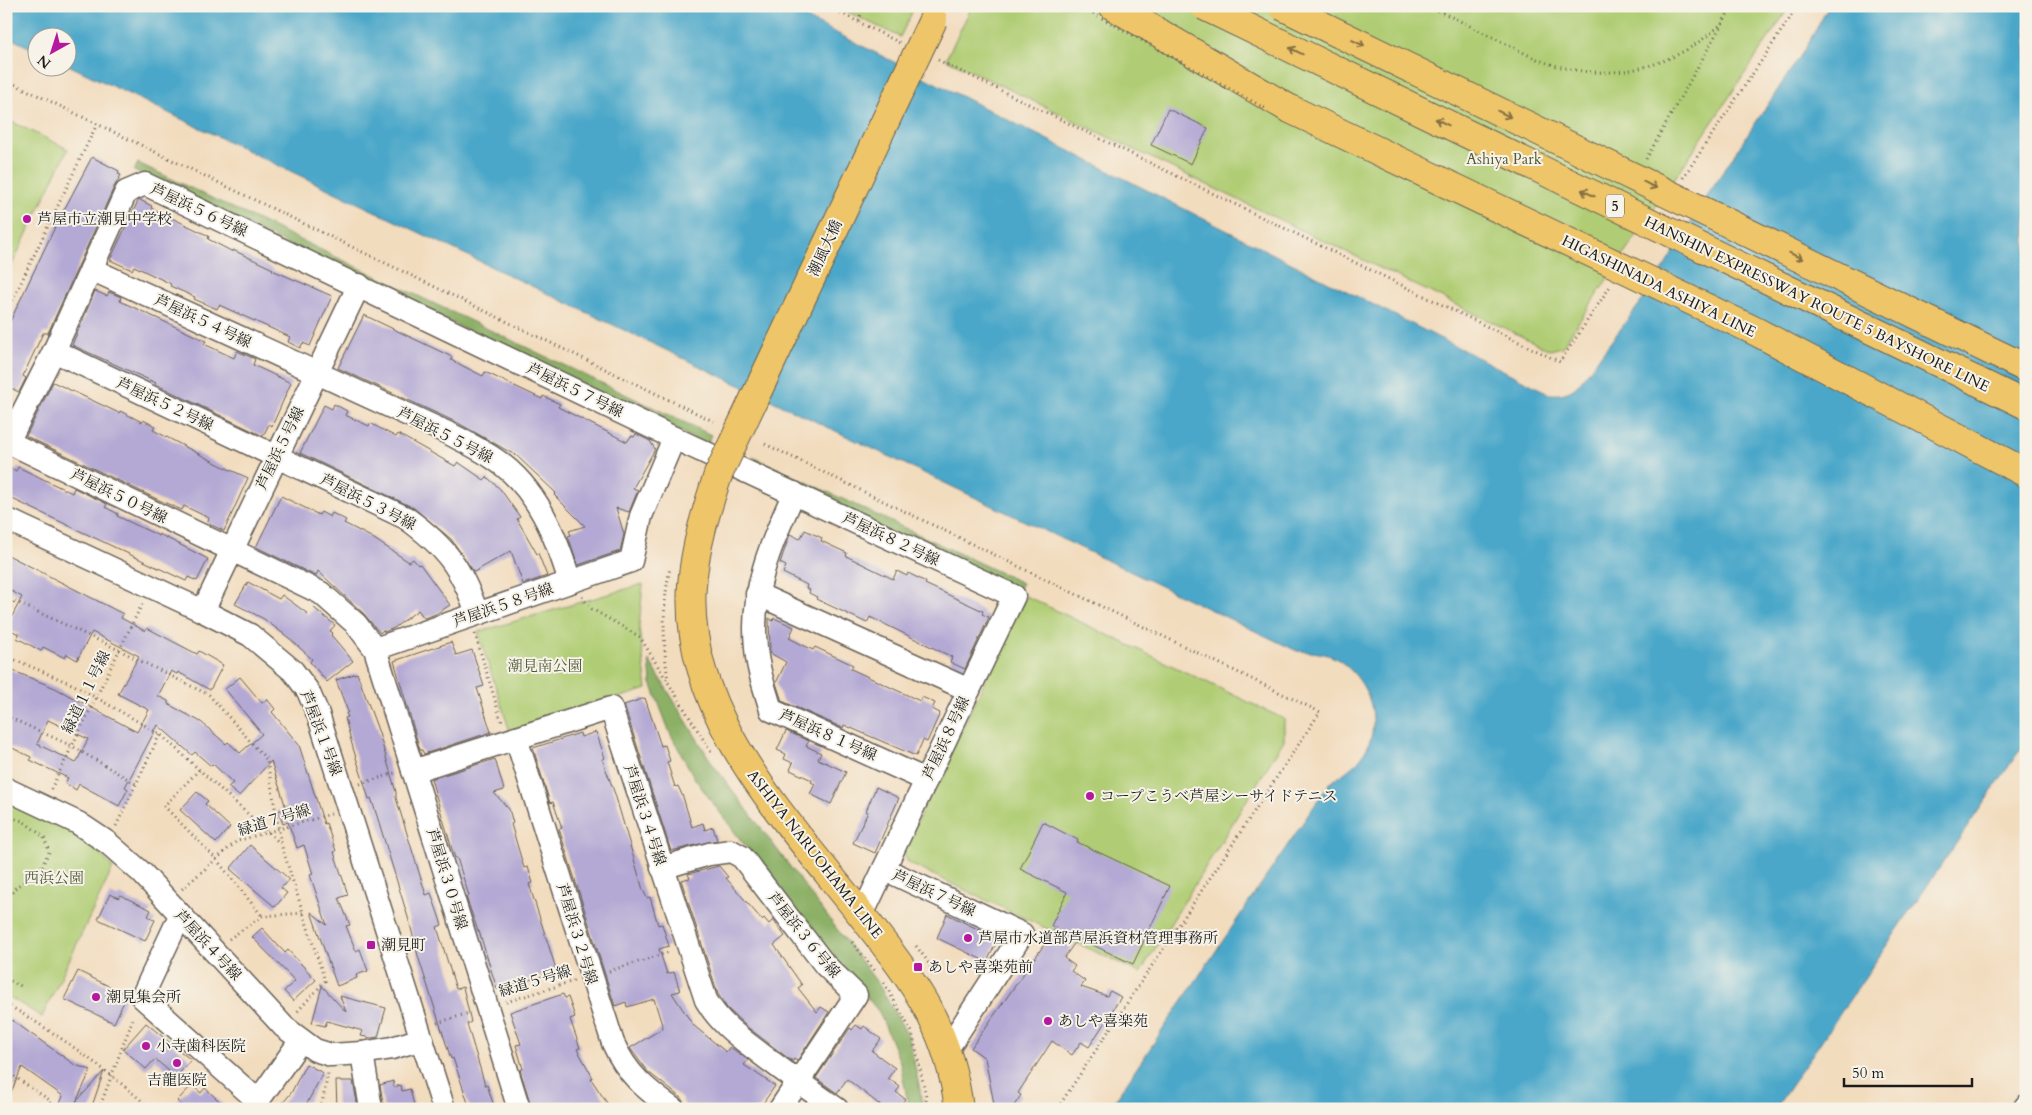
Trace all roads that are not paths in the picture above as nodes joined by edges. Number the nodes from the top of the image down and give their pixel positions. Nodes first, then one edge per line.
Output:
1 (1113, 6) edge
2 (1146, 6) edge
3 (1204, 6) edge
4 (1282, 6) edge
5 (936, 13) edge
6 (1288, 108) junction
7 (91, 269) junction
8 (359, 285) junction
9 (54, 351) junction
10 (2026, 368) edge
11 (316, 373) junction
12 (2026, 405) edge
13 (674, 438) junction
14 (8, 442) joint
15 (276, 456) junction
16 (2026, 473) edge
17 (718, 475) joint
18 (794, 493) junction
19 (6, 519) edge
20 (231, 550) junction
21 (570, 582) junction
22 (756, 594) junction
23 (203, 611) junction
24 (473, 615) junction
25 (375, 650) junction
26 (969, 690) junction
27 (512, 739) junction
28 (413, 769) junction
29 (926, 780) junction
30 (6, 789) edge
31 (662, 868) junction
32 (884, 869) junction
33 (174, 909) junction
34 (862, 915) junction
35 (292, 1033) junction
36 (420, 1034) junction
37 (946, 1051) junction
38 (362, 1052) junction
39 (798, 1082) junction
40 (371, 1109) edge
41 (444, 1109) edge
42 (519, 1109) edge
43 (673, 1109) edge
44 (780, 1109) edge
45 (837, 1109) edge
46 (959, 1109) edge

1 - 6 main road, HIGASHINADA ASHIYA LINE
2 - 6 main road, HIGASHINADA ASHIYA LINE
12 -> 3 main road, HANSHIN EXPRESSWAY ROUTE 5 BAYSHORE LINE / 5, bridge
4 -> 10 main road, 5, bridge
5 - 17 main road, 潮風大橋, bridge
6 - 16 main road, HIGASHINADA ASHIYA LINE, bridge
7 - 8 street, 芦屋浜５６号線
7 - 9 street, 芦屋浜５６号線
7 - 11 street, 芦屋浜５４号線
8 - 11 street, 芦屋浜５号線
8 - 13 street, 芦屋浜５７号線
9 - 14 street, 芦屋浜５６号線
9 - 15 street, 芦屋浜５２号線
11 - 15 street, 芦屋浜５号線
11 - 21 street, 芦屋浜５５号線
13 - 18 street, 芦屋浜８２号線
13 - 21 street, 芦屋浜５８号線
14 - 20 street, 芦屋浜５０号線
15 - 20 street, 芦屋浜５号線
15 - 24 street, 芦屋浜５３号線
17 - 34 main road, ASHIYA NARUOHAMA LINE
18 - 22 street, 芦屋浜８１号線
18 - 26 street, 芦屋浜８２号線
19 - 23 street, 芦屋浜１号線
20 - 23 street, 芦屋浜５号線
20 - 25 street, 芦屋浜５０号線
21 - 24 street, 芦屋浜５８号線
22 - 26 street, 芦屋浜８号線
22 - 29 street, 芦屋浜８１号線
23 - 36 street, 芦屋浜１号線
24 - 25 street, 芦屋浜５８号線
25 - 28 street, 芦屋浜３０号線
26 - 29 street, 芦屋浜８号線
27 - 28 street, 芦屋浜３４号線
27 - 31 street, 芦屋浜３４号線
27 - 43 street, 芦屋浜３２号線
28 - 42 street, 芦屋浜３０号線
29 - 32 street, 芦屋浜８号線
30 - 33 street, 芦屋浜４号線
31 - 39 street, 芦屋浜３４号線
31 - 39 street, 芦屋浜３６号線
32 - 34 street, 芦屋浜８号線
32 - 37 street, 芦屋浜７号線
33 - 35 street, 芦屋浜４号線
33 - 35 street
34 - 37 main road, ASHIYA NARUOHAMA LINE
35 - 38 street, 芦屋浜４号線
36 - 38 street, 芦屋浜４号線
36 - 41 street, 芦屋浜１号線
37 - 46 main road, ASHIYA NARUOHAMA LINE
38 - 40 street
39 - 44 street
39 - 45 street, 芦屋浜３４号線

